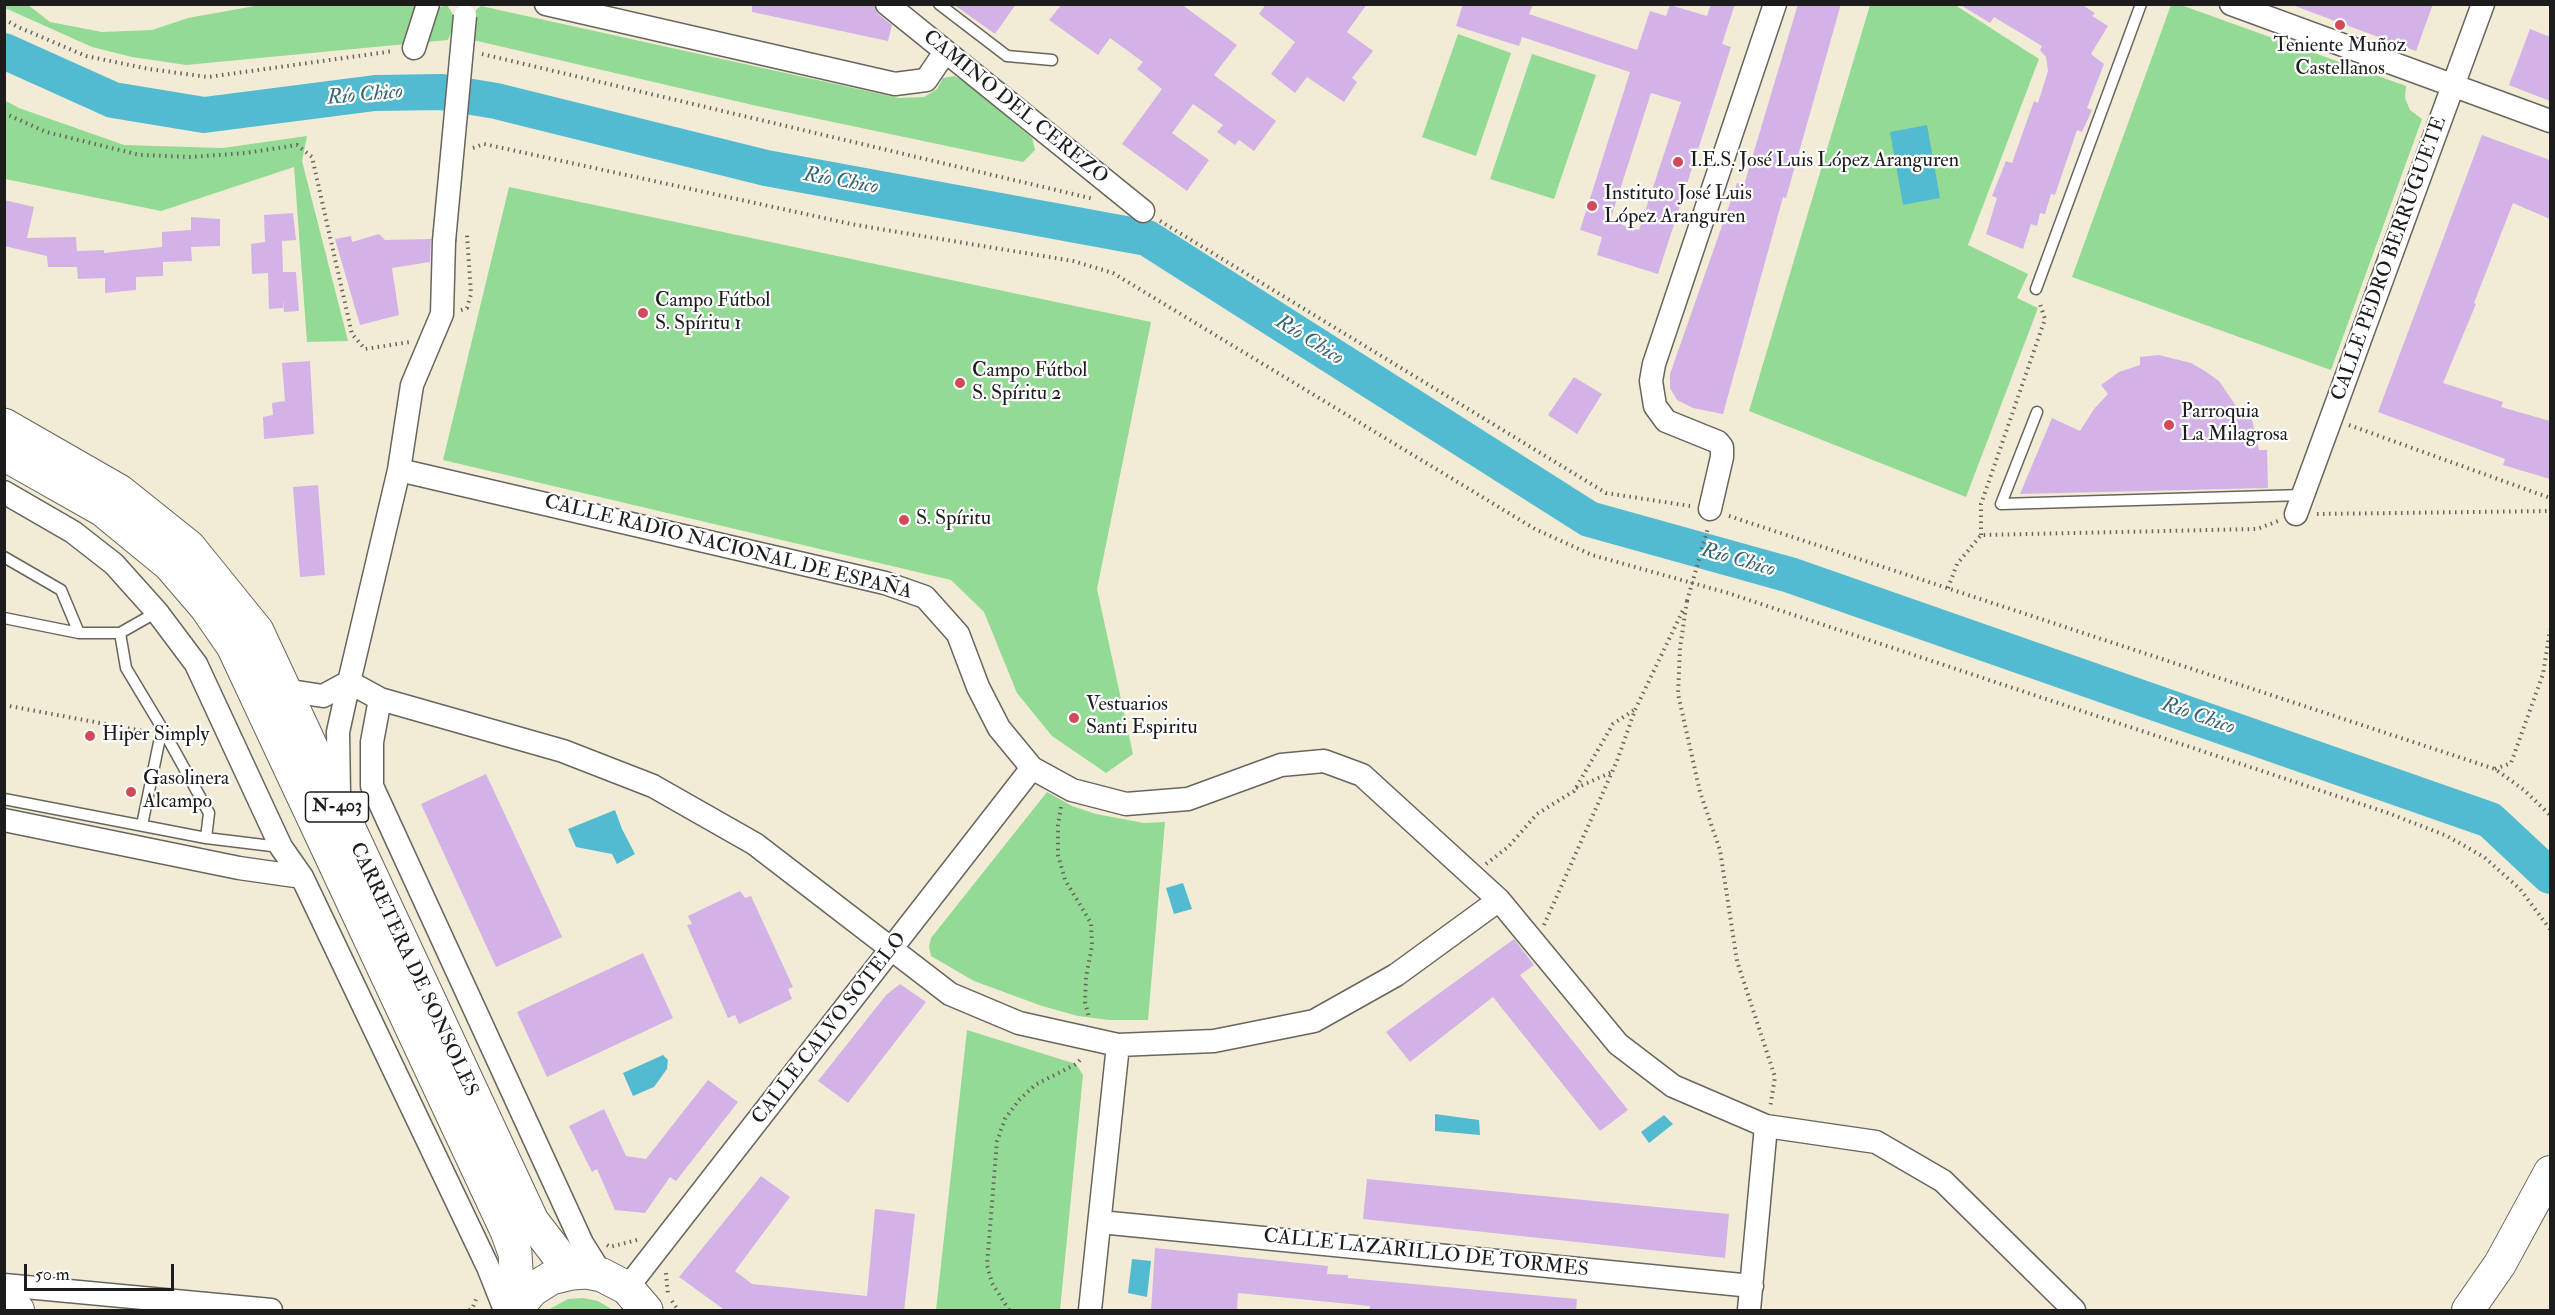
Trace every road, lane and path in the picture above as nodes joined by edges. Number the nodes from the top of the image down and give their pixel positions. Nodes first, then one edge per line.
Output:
1 (428, 4) edge
2 (546, 4) edge
3 (887, 4) edge
4 (939, 4) edge
5 (1775, 4) edge
6 (2140, 4) edge
7 (2231, 4) edge
8 (2483, 4) edge
9 (464, 10) edge
10 (4, 19) edge
11 (414, 48) joint
12 (945, 52) junction
13 (476, 53) dead end
14 (1052, 60) dead end
15 (2454, 85) junction
16 (4, 112) edge
17 (2550, 121) edge
18 (470, 158) dead end
19 (1097, 200) dead end
20 (1143, 211) joint
21 (466, 228) dead end
22 (2036, 289) joint
23 (442, 314) junction
24 (2037, 412) dead end
25 (2331, 418) junction
26 (4, 425) edge
27 (4, 454) edge
28 (399, 470) junction
29 (4, 492) edge
30 (2550, 498) edge
31 (2300, 504) junction
32 (1710, 509) junction
33 (2550, 511) edge
34 (1980, 535) junction
35 (4, 557) edge
36 (1694, 584) junction
37 (1948, 588) junction
38 (1687, 601) junction
39 (157, 612) junction
40 (4, 618) edge
41 (2550, 630) edge
42 (80, 633) junction
43 (120, 633) junction
44 (349, 682) junction
45 (284, 690) junction
46 (380, 699) junction
47 (4, 705) edge
48 (1635, 710) junction
49 (161, 731) junction
50 (1032, 768) junction
51 (2495, 769) junction
52 (1612, 772) junction
53 (1575, 788) junction
54 (1072, 790) junction
55 (4, 799) edge
56 (340, 814) junction
57 (2550, 814) edge
58 (4, 819) edge
59 (142, 825) junction
60 (206, 838) junction
61 (281, 847) junction
62 (1471, 875) junction
63 (302, 878) junction
64 (1499, 900) junction
65 (2550, 929) edge
66 (1529, 937) junction
67 (891, 950) junction
68 (1107, 1043) junction
69 (1766, 1126) junction
70 (2550, 1172) edge
71 (1100, 1222) junction
72 (4, 1285) edge
73 (1752, 1286) junction
74 (612, 1287) edge
75 (508, 1307) edge
76 (4, 1309) edge
77 (18, 1311) edge
78 (271, 1311) edge
79 (1008, 1311) edge
80 (1090, 1311) edge
81 (1749, 1311) edge
82 (2073, 1311) edge
83 (2468, 1311) edge

1 - 11 street
2 - 12 street
3 - 12 street, CAMINO DEL CEREZO
4 - 14 lane
5 - 32 street
6 - 22 lane
7 - 15 street
8 - 15 street, CALLE PEDRO BERRUGUETE
9 - 23 street, bridge
10 - 11 path
12 - 20 street, CAMINO DEL CEREZO
13 - 19 path
15 - 17 street
15 - 25 street, CALLE PEDRO BERRUGUETE
16 - 23 path
18 - 36 path
20 - 32 path
21 - 23 path
22 - 34 path
23 - 28 street
24 - 31 lane
25 - 30 path
25 - 31 street, CALLE PEDRO BERRUGUETE
26 - 45 highway, CARRETERA DE SONSOLES / N-403
27 - 75 highway, CARRETERA DE SONSOLES / N-403
28 - 44 street
28 - 50 street, CALLE RADIO NACIONAL DE ESPAÑA
29 - 39 street
31 - 33 path
31 - 34 path
32 - 36 path
32 - 37 path
34 - 37 path
35 - 42 lane
36 - 38 path
36 - 65 path
37 - 51 path
38 - 48 path
38 - 69 path
39 - 43 lane
39 - 61 street
40 - 42 lane
41 - 51 path
42 - 43 lane
43 - 49 lane
44 - 45 street
44 - 46 street
44 - 56 street
45 - 56 highway, CARRETERA DE SONSOLES / N-403
46 - 67 street
46 - 74 street, CARRETERA DE SONSOLES
47 - 49 path
48 - 52 path
48 - 53 path
49 - 59 lane
49 - 60 lane
50 - 54 street, CALLE RADIO NACIONAL DE ESPAÑA
50 - 67 street, CALLE CALVO SOTELO
51 - 57 path
52 - 53 path
52 - 66 path
53 - 62 path
54 - 62 street, CALLE RADIO NACIONAL DE ESPAÑA
54 - 68 path
55 - 59 lane
56 - 74 highway, CARRETERA DE SONSOLES / N-403
58 - 63 street
59 - 60 lane
60 - 61 lane
61 - 63 street
62 - 64 street, CALLE RADIO NACIONAL DE ESPAÑA
63 - 75 street
64 - 66 street, CALLE RADIO NACIONAL DE ESPAÑA
64 - 68 street
66 - 69 street, CALLE RADIO NACIONAL DE ESPAÑA
67 - 68 street
67 - 74 street, CALLE CALVO SOTELO
68 - 71 street
68 - 79 path
69 - 73 street
69 - 82 street, CALLE RADIO NACIONAL DE ESPAÑA
70 - 83 street
71 - 73 street, CALLE LAZARILLO DE TORMES
71 - 80 street
72 - 78 street
73 - 81 street
74 - 75 highway
76 - 77 street

